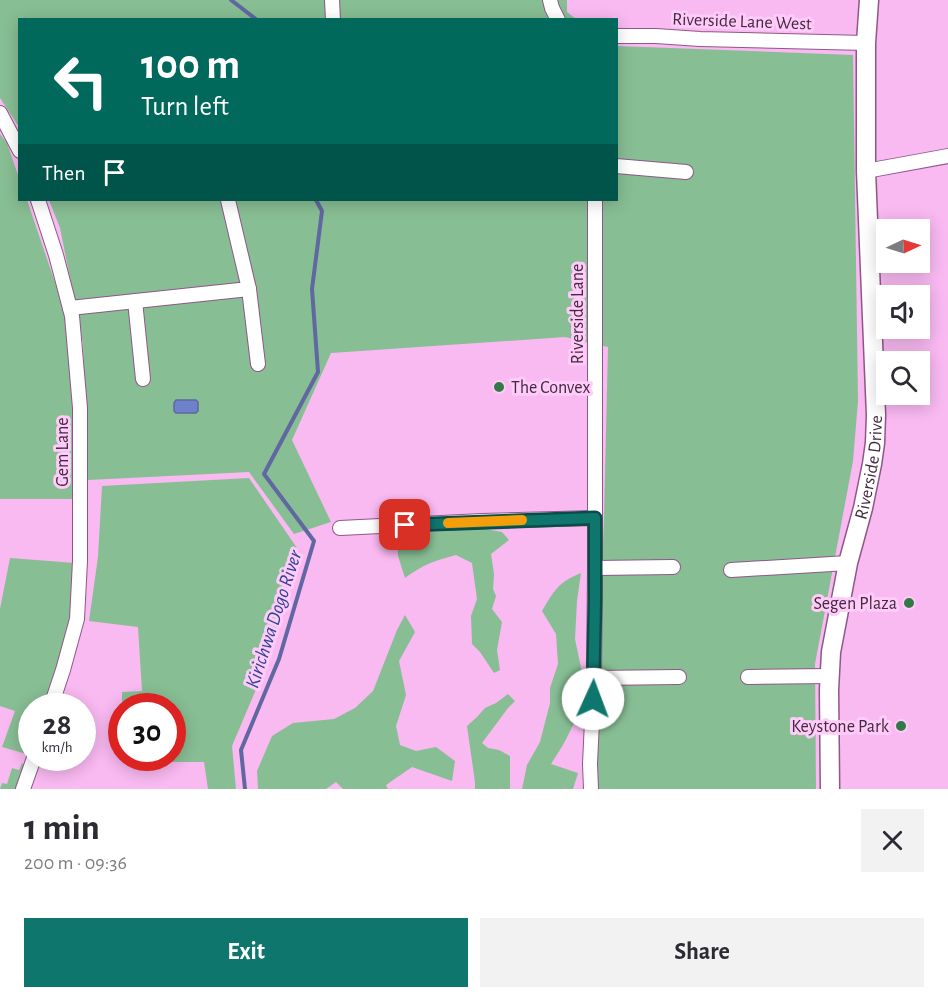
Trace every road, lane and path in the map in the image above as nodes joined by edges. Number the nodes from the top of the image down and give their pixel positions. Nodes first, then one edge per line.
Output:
1 (332, 0) edge
2 (550, 0) edge
3 (869, 0) edge
4 (333, 18) edge
5 (557, 18) edge
6 (618, 36) edge
7 (866, 43) junction
8 (0, 113) edge
9 (18, 147) edge
10 (948, 156) edge
11 (618, 166) edge
12 (866, 171) junction
13 (686, 172) dead end
14 (38, 201) edge
15 (228, 201) edge
16 (595, 201) edge
17 (249, 289) junction
18 (135, 301) junction
19 (70, 308) junction
20 (258, 364) dead end
21 (143, 379) dead end
22 (595, 518) junction
23 (340, 528) dead end
24 (848, 563) junction
25 (673, 567) dead end
26 (595, 568) junction
27 (731, 570) dead end
28 (748, 676) dead end
29 (830, 676) junction
30 (679, 677) dead end
31 (594, 678) junction
32 (55, 693) edge
33 (29, 771) edge
34 (22, 789) edge
35 (591, 789) edge
36 (830, 789) edge

1 - 4 street
2 - 5 street
3 - 7 street, Riverside Drive
6 - 7 street, Riverside Lane West
7 - 12 street, Riverside Drive
8 - 9 street
10 - 12 street
11 - 13 street
12 - 24 street, Riverside Drive
14 - 19 street, Gem Lane
15 - 17 street
16 - 22 street, Riverside Lane
17 - 18 street
17 - 20 street
18 - 19 street
18 - 21 street
19 - 32 street, Gem Lane
22 - 23 street
22 - 26 street, Riverside Lane
24 - 27 street
24 - 29 street, Riverside Drive
25 - 26 street
26 - 31 street, Riverside Lane
28 - 29 street
29 - 36 street, Riverside Drive
30 - 31 street
31 - 35 street, Riverside Lane
33 - 34 street

